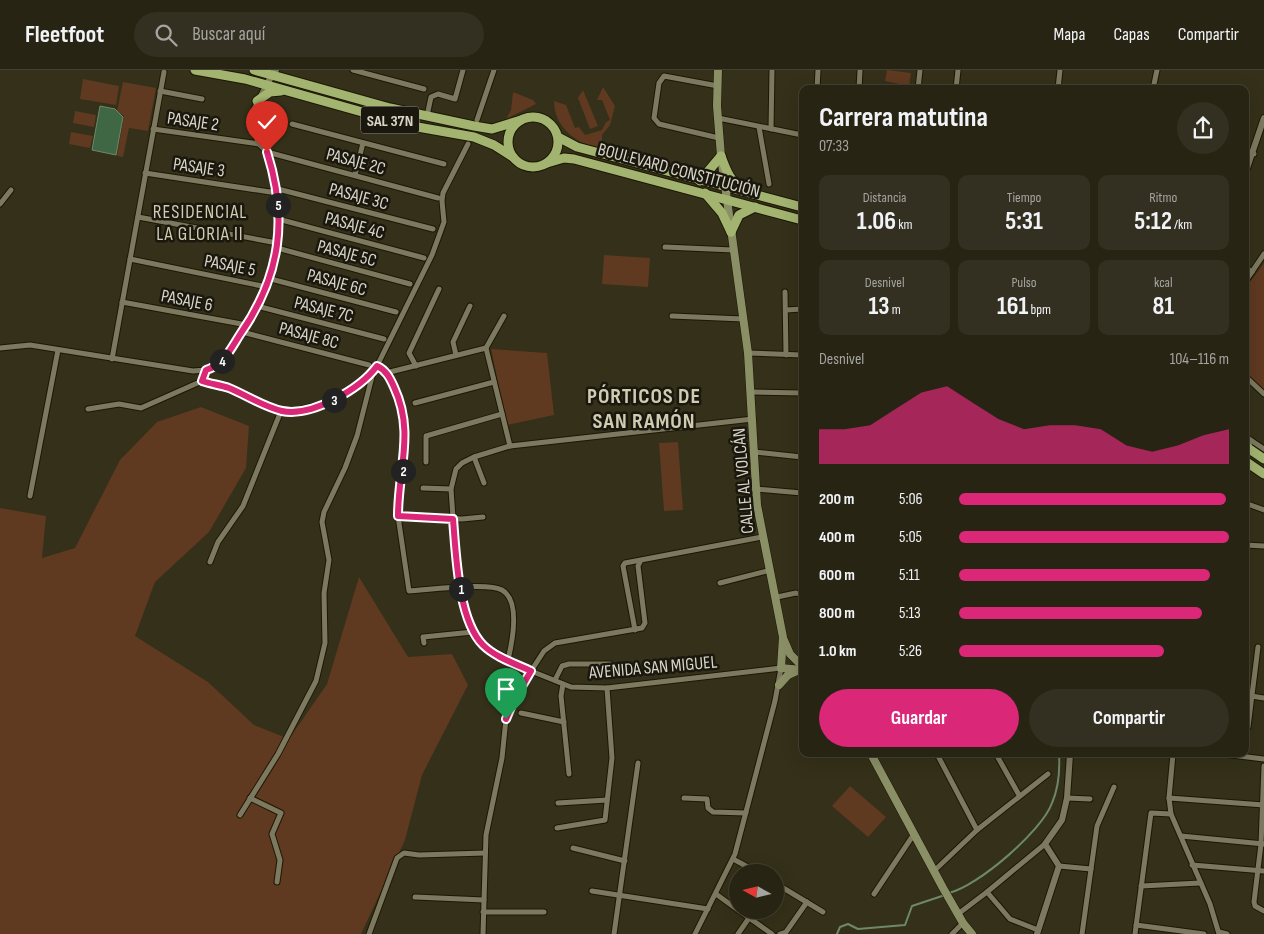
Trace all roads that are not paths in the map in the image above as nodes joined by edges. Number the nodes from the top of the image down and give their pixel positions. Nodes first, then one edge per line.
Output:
1 (195, 70) edge
2 (254, 70) edge
3 (282, 70) edge
4 (353, 70) edge
5 (463, 70) edge
6 (494, 70) edge
7 (718, 70) edge
8 (772, 70) edge
9 (818, 70) edge
10 (860, 70) edge
11 (920, 70) edge
12 (958, 70) edge
13 (1060, 70) edge
14 (1157, 70) edge
15 (164, 72) dead end
16 (274, 72) edge
17 (245, 79) junction
18 (288, 79) junction
19 (266, 85) junction
20 (818, 85) edge
21 (859, 85) edge
22 (918, 85) edge
23 (956, 85) edge
24 (1058, 85) edge
25 (1155, 85) edge
26 (718, 86) junction
27 (424, 89) dead end
28 (286, 91) junction
29 (160, 92) junction
30 (202, 99) dead end
31 (257, 101) junction
32 (427, 117) junction
33 (718, 118) junction
34 (1264, 118) edge
35 (477, 120) dead end
36 (521, 120) junction
37 (292, 124) dead end
38 (759, 127) junction
39 (154, 129) junction
40 (771, 129) junction
41 (799, 134) edge
42 (558, 137) junction
43 (719, 138) junction
44 (364, 143) junction
45 (259, 144) junction
46 (468, 144) dead end
47 (267, 152) junction
48 (1249, 153) edge
49 (1254, 154) junction
50 (720, 156) junction
51 (513, 157) junction
52 (547, 163) junction
53 (444, 164) dead end
54 (1249, 165) edge
55 (146, 173) junction
56 (355, 175) junction
57 (700, 181) junction
58 (769, 184) dead end
59 (725, 188) junction
60 (278, 189) junction
61 (11, 190) dead end
62 (704, 192) junction
63 (757, 196) junction
64 (438, 198) dead end
65 (726, 198) junction
66 (0, 204) edge
67 (799, 206) edge
68 (756, 207) junction
69 (138, 217) junction
70 (278, 219) junction
71 (799, 219) edge
72 (433, 229) dead end
73 (731, 232) junction
74 (277, 245) junction
75 (665, 247) dead end
76 (733, 250) junction
77 (1264, 254) edge
78 (424, 258) dead end
79 (130, 260) junction
80 (1249, 269) edge
81 (1252, 272) junction
82 (1249, 276) edge
83 (271, 279) junction
84 (410, 284) dead end
85 (267, 286) junction
86 (439, 289) dead end
87 (786, 292) dead end
88 (122, 302) junction
89 (257, 306) junction
90 (470, 306) dead end
91 (799, 309) edge
92 (786, 310) junction
93 (396, 312) dead end
94 (504, 316) dead end
95 (672, 316) dead end
96 (743, 319) junction
97 (247, 326) junction
98 (242, 332) junction
99 (384, 339) dead end
100 (0, 348) edge
101 (486, 348) junction
102 (58, 350) junction
103 (748, 352) junction
104 (456, 355) junction
105 (786, 355) junction
106 (799, 355) edge
107 (112, 359) junction
108 (369, 366) dead end
109 (377, 366) junction
110 (416, 366) junction
111 (206, 370) junction
112 (373, 372) junction
113 (386, 373) junction
114 (1249, 380) edge
115 (202, 381) junction
116 (494, 382) junction
117 (752, 392) junction
118 (799, 393) edge
119 (1264, 394) edge
120 (415, 403) dead end
121 (88, 409) dead end
122 (281, 411) junction
123 (502, 414) junction
124 (753, 419) junction
125 (1249, 445) edge
126 (510, 446) junction
127 (1249, 447) edge
128 (1264, 449) edge
129 (755, 452) junction
130 (474, 457) junction
131 (799, 457) edge
132 (1264, 459) edge
133 (426, 462) dead end
134 (1249, 464) edge
135 (1264, 474) edge
136 (484, 483) dead end
137 (423, 488) dead end
138 (451, 489) junction
139 (756, 489) junction
140 (799, 493) edge
141 (30, 496) dead end
142 (1249, 504) edge
143 (1264, 510) edge
144 (398, 516) junction
145 (483, 517) dead end
146 (453, 519) junction
147 (762, 537) junction
148 (1249, 545) edge
149 (1264, 546) edge
150 (210, 562) dead end
151 (640, 562) junction
152 (771, 570) junction
153 (720, 583) dead end
154 (460, 588) junction
155 (799, 594) edge
156 (777, 597) junction
157 (635, 630) junction
158 (473, 632) junction
159 (782, 636) junction
160 (424, 643) dead end
161 (1258, 647) dead end
162 (508, 660) junction
163 (610, 664) dead end
164 (799, 664) edge
165 (781, 668) junction
166 (799, 668) edge
167 (799, 670) edge
168 (531, 671) junction
169 (554, 680) junction
170 (563, 684) junction
171 (779, 684) junction
172 (607, 688) junction
173 (1249, 696) edge
174 (1252, 696) junction
175 (1264, 698) edge
176 (521, 713) dead end
177 (1249, 719) edge
178 (564, 722) junction
179 (874, 757) edge
180 (939, 757) edge
181 (998, 757) edge
182 (1070, 757) edge
183 (1173, 757) edge
184 (1248, 757) edge
185 (1264, 759) edge
186 (638, 763) dead end
187 (1264, 766) edge
188 (569, 774) dead end
189 (1048, 774) dead end
190 (1114, 787) dead end
191 (1019, 795) junction
192 (250, 798) junction
193 (684, 798) dead end
194 (1067, 798) junction
195 (1169, 798) junction
196 (1090, 799) dead end
197 (607, 800) junction
198 (558, 803) dead end
199 (1264, 805) edge
200 (746, 813) junction
201 (1171, 814) junction
202 (240, 815) dead end
203 (557, 828) dead end
204 (977, 830) junction
205 (914, 834) junction
206 (1181, 836) junction
207 (1045, 844) junction
208 (1262, 844) edge
209 (573, 848) dead end
210 (485, 853) junction
211 (733, 858) junction
212 (625, 861) junction
213 (743, 864) edge
214 (1192, 865) junction
215 (1059, 866) junction
216 (1091, 869) junction
217 (934, 871) junction
218 (1261, 871) edge
219 (277, 882) dead end
220 (1200, 883) junction
221 (1141, 886) junction
222 (784, 888) edge
223 (592, 891) dead end
224 (987, 892) junction
225 (716, 894) junction
226 (874, 894) dead end
227 (620, 896) junction
228 (415, 897) dead end
229 (484, 900) junction
230 (807, 902) junction
231 (729, 903) edge
232 (708, 909) junction
233 (956, 910) junction
234 (1264, 911) edge
235 (483, 912) junction
236 (544, 912) dead end
237 (823, 912) dead end
238 (748, 919) edge
239 (750, 919) edge
240 (963, 923) junction
241 (1136, 924) junction
242 (1038, 932) edge
243 (1219, 933) edge
244 (369, 934) edge
245 (483, 934) edge
246 (614, 934) edge
247 (695, 934) edge
248 (738, 934) edge
249 (772, 934) edge
250 (780, 934) edge
251 (952, 934) edge
252 (972, 934) edge
253 (1082, 934) edge
254 (1135, 934) edge
255 (1204, 934) edge
256 (1227, 934) edge

1 - 17 highway, SAL 37N
2 - 16 highway, SAL 37N
3 - 18 highway
4 - 27 street
5 - 32 street
6 - 35 street
7 - 26 main road, CALLE AL VOLCÁN
8 - 40 street
9 - 20 street
10 - 21 street
11 - 22 street
12 - 23 street
13 - 24 street
14 - 25 street
15 - 29 street
16 - 18 highway, SAL 37N
16 - 19 street
17 - 19 highway, SAL 37N
17 - 31 highway
18 - 32 highway, SAL 37N
19 - 28 highway, SAL 37N
19 - 31 street
26 - 33 main road, CALLE AL VOLCÁN
26 - 43 street
28 - 31 highway
28 - 51 highway, SAL 37N
29 - 30 street
29 - 39 street
31 - 45 street
32 - 36 highway, SAL 37N
33 - 38 street
33 - 43 main road, CALLE AL VOLCÁN
34 - 49 street
36 - 42 highway, SAL 37N
36 - 51 highway
37 - 44 street
38 - 40 street
38 - 58 street
39 - 45 street, PASAJE 2
39 - 55 street
40 - 41 street
42 - 52 highway
42 - 57 highway, BOULEVARD CONSTITUCIÓN / SAL 37N
43 - 50 main road, CALLE AL VOLCÁN
44 - 53 street
44 - 56 street
45 - 47 street
46 - 109 street
47 - 56 street, PASAJE 2C
47 - 60 street
48 - 49 street
49 - 54 street
50 - 57 highway
50 - 59 main road, CALLE AL VOLCÁN
50 - 63 highway
51 - 52 highway, SAL 37N
52 - 62 highway, BOULEVARD CONSTITUCIÓN / SAL 37N
55 - 60 street, PASAJE 3
55 - 69 street
56 - 64 street, PASAJE 2C
57 - 59 highway, BOULEVARD CONSTITUCIÓN / SAL 37N
59 - 63 highway, BOULEVARD CONSTITUCIÓN / SAL 37N
59 - 65 main road, CALLE AL VOLCÁN
60 - 70 street
60 - 72 street, PASAJE 3C
61 - 66 street
62 - 65 highway, BOULEVARD CONSTITUCIÓN / SAL 37N
62 - 73 highway
63 - 67 highway, BOULEVARD CONSTITUCIÓN / SAL 37N
65 - 68 highway, BOULEVARD CONSTITUCIÓN / SAL 37N
65 - 73 main road, CALLE AL VOLCÁN
68 - 71 highway, BOULEVARD CONSTITUCIÓN / SAL 37N
68 - 73 highway
69 - 74 street, PASAJE 5C
69 - 79 street
70 - 74 street
70 - 78 street, PASAJE 4C
73 - 76 main road, CALLE AL VOLCÁN
74 - 83 street
74 - 84 street, PASAJE 5C
75 - 76 street
76 - 96 main road, CALLE AL VOLCÁN
77 - 81 street
79 - 85 street, PASAJE 5
79 - 88 street
80 - 81 street
81 - 82 street
83 - 85 street
83 - 93 street, PASAJE 6C
85 - 89 street
86 - 110 street
87 - 92 street
88 - 97 street, PASAJE 6
88 - 107 street
89 - 97 street
89 - 99 street, PASAJE 7C
90 - 104 street
91 - 92 street
92 - 105 street
94 - 101 street
95 - 96 street
96 - 103 main road, CALLE AL VOLCÁN
97 - 98 street
98 - 108 street, PASAJE 8C
98 - 111 street
100 - 102 street
101 - 104 street
101 - 116 street
102 - 107 street
102 - 141 street
103 - 105 street
103 - 117 main road, CALLE AL VOLCÁN
104 - 110 street
105 - 106 street
107 - 111 street
109 - 112 street
109 - 113 street
110 - 113 street
111 - 115 street
112 - 122 street
112 - 192 street
113 - 144 street
114 - 119 street
115 - 121 street
115 - 122 street
116 - 120 street
116 - 123 street
117 - 118 street
117 - 124 main road, CALLE AL VOLCÁN
122 - 150 street
123 - 126 street
123 - 133 street
124 - 126 street
124 - 129 main road, CALLE AL VOLCÁN
125 - 128 street
126 - 130 street
127 - 132 highway
129 - 131 street
129 - 139 main road, CALLE AL VOLCÁN
130 - 136 street
130 - 138 street
134 - 135 highway
137 - 138 street
138 - 146 street
139 - 140 street
139 - 147 main road, CALLE AL VOLCÁN
142 - 143 street
144 - 146 street
144 - 154 street
145 - 146 street
146 - 154 street
147 - 151 street
147 - 152 main road, CALLE AL VOLCÁN
148 - 149 street
151 - 157 street
151 - 157 street
152 - 153 street
152 - 156 main road, CALLE AL VOLCÁN
154 - 158 street
154 - 162 street
155 - 156 street
156 - 159 main road, CALLE AL VOLCÁN
157 - 168 street
158 - 160 street
158 - 162 street, AVENIDA SAN MIGUEL
159 - 164 main road
159 - 165 main road, CALLE AL VOLCÁN
161 - 174 street
162 - 168 street, AVENIDA SAN MIGUEL
163 - 169 street
165 - 166 main road
165 - 171 street, CALLE AL VOLCÁN
165 - 172 street, AVENIDA SAN MIGUEL
167 - 171 main road
168 - 169 street, AVENIDA SAN MIGUEL
168 - 210 street
169 - 170 street, AVENIDA SAN MIGUEL
170 - 172 street, AVENIDA SAN MIGUEL
170 - 178 street
171 - 200 street, CALLE AL VOLCÁN
172 - 197 street
173 - 174 street
174 - 175 street
174 - 177 street
176 - 178 street
178 - 188 street
179 - 205 main road
180 - 204 street
181 - 191 street
182 - 194 street
183 - 195 street
184 - 185 street
186 - 212 street
187 - 199 street
189 - 191 street
190 - 216 street
191 - 204 street
192 - 202 street
192 - 219 street
193 - 200 street
194 - 196 street
194 - 207 street
195 - 199 street
195 - 201 street
197 - 198 street
197 - 203 street
199 - 208 street
200 - 211 street, CALLE AL VOLCÁN
201 - 206 street
201 - 221 street
204 - 217 street
205 - 217 main road
205 - 226 street
206 - 208 street
206 - 214 street
207 - 215 street
207 - 224 street
208 - 218 street
209 - 212 street
210 - 229 street
210 - 244 street
211 - 213 street
211 - 225 street, CALLE AL VOLCÁN
212 - 227 street
214 - 218 street
214 - 220 street
215 - 216 street
215 - 242 street
216 - 253 street
217 - 233 main road
218 - 234 street
220 - 221 street
220 - 243 street
221 - 241 street
222 - 230 street
223 - 227 street
224 - 233 street
224 - 242 street
225 - 231 street
225 - 232 street, CALLE AL VOLCÁN
227 - 232 street
227 - 246 street
228 - 229 street
229 - 235 street
230 - 237 street
230 - 250 street
232 - 247 street, CALLE AL VOLCÁN
233 - 240 main road
235 - 236 street
235 - 245 street
238 - 248 street
239 - 249 street
240 - 251 street
240 - 252 main road
241 - 254 street
241 - 255 street
243 - 256 street

